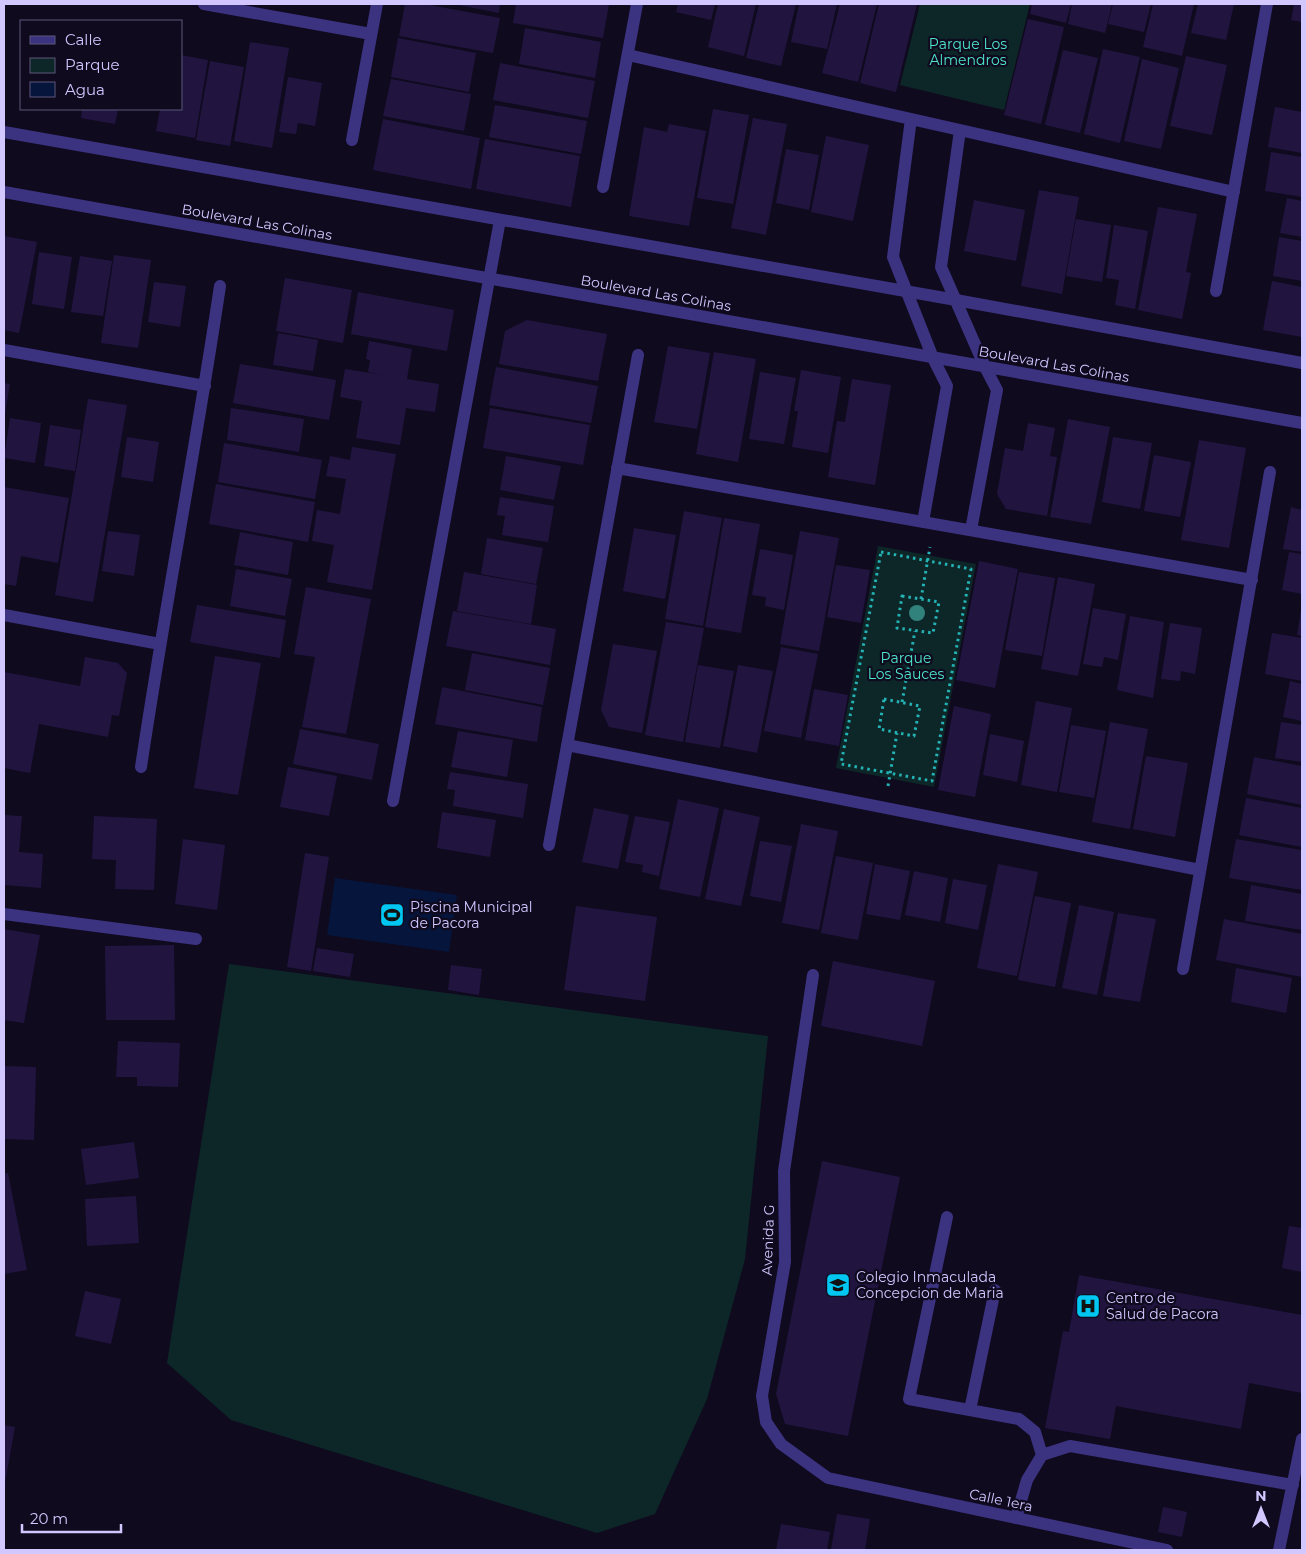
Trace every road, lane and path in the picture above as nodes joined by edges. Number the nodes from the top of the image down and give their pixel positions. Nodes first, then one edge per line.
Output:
1 (204, 4) edge
2 (377, 4) edge
3 (637, 4) edge
4 (1267, 4) edge
5 (371, 34) junction
6 (628, 55) junction
7 (911, 119) junction
8 (960, 130) junction
9 (4, 132) edge
10 (352, 140) dead end
11 (603, 187) dead end
12 (4, 192) edge
13 (1234, 192) junction
14 (500, 220) junction
15 (489, 278) junction
16 (220, 286) dead end
17 (1216, 291) dead end
18 (907, 292) junction
19 (956, 300) junction
20 (4, 350) edge
21 (638, 355) dead end
22 (933, 358) junction
23 (1302, 363) edge
24 (985, 367) junction
25 (205, 386) junction
26 (1302, 423) edge
27 (617, 468) junction
28 (1270, 472) dead end
29 (928, 523) junction
30 (971, 530) junction
31 (927, 561) junction
32 (1252, 580) junction
33 (921, 599) junction
34 (4, 615) edge
35 (915, 631) junction
36 (160, 644) junction
37 (902, 702) junction
38 (898, 733) junction
39 (567, 745) junction
40 (141, 766) dead end
41 (889, 773) junction
42 (393, 801) dead end
43 (884, 808) junction
44 (549, 845) dead end
45 (1200, 870) junction
46 (4, 914) edge
47 (196, 939) dead end
48 (1183, 968) dead end
49 (813, 974) dead end
50 (947, 1217) dead end
51 (995, 1290) dead end
52 (970, 1410) junction
53 (1302, 1439) edge
54 (1042, 1455) junction
55 (828, 1478) joint
56 (1293, 1485) junction
57 (1016, 1518) junction
58 (1167, 1550) edge
59 (1279, 1550) edge

1 - 5 street
2 - 5 street
3 - 6 street
4 - 13 street
5 - 10 street
6 - 7 street
6 - 11 street
7 - 8 street
7 - 18 street
8 - 13 street
8 - 19 street
9 - 14 street
12 - 15 street, Boulevard Las Colinas
13 - 17 street
14 - 15 street
14 - 18 street
15 - 22 street, Boulevard Las Colinas
15 - 42 street
16 - 25 street
18 - 19 street
18 - 22 street
19 - 23 street
19 - 24 street
20 - 25 street
21 - 27 street
22 - 24 street, Boulevard Las Colinas
22 - 29 street
24 - 26 street, Boulevard Las Colinas
24 - 30 street
25 - 36 street
27 - 29 street
27 - 39 street
28 - 32 street
29 - 30 street
29 - 31 path
30 - 32 street
31 - 33 path
31 - 41 path
31 - 41 path
32 - 45 street
33 - 35 path
33 - 35 path
34 - 36 street
35 - 37 path
36 - 40 street
37 - 38 path
37 - 38 path
38 - 41 path
39 - 43 street
39 - 44 street
41 - 43 path
43 - 45 street
45 - 48 street
46 - 47 street
49 - 55 street, Avenida G
50 - 52 street
51 - 52 street
52 - 54 street
53 - 56 street
54 - 56 street
54 - 57 street
55 - 57 street, Calle 1era
56 - 59 street
57 - 58 street, Calle 1era

